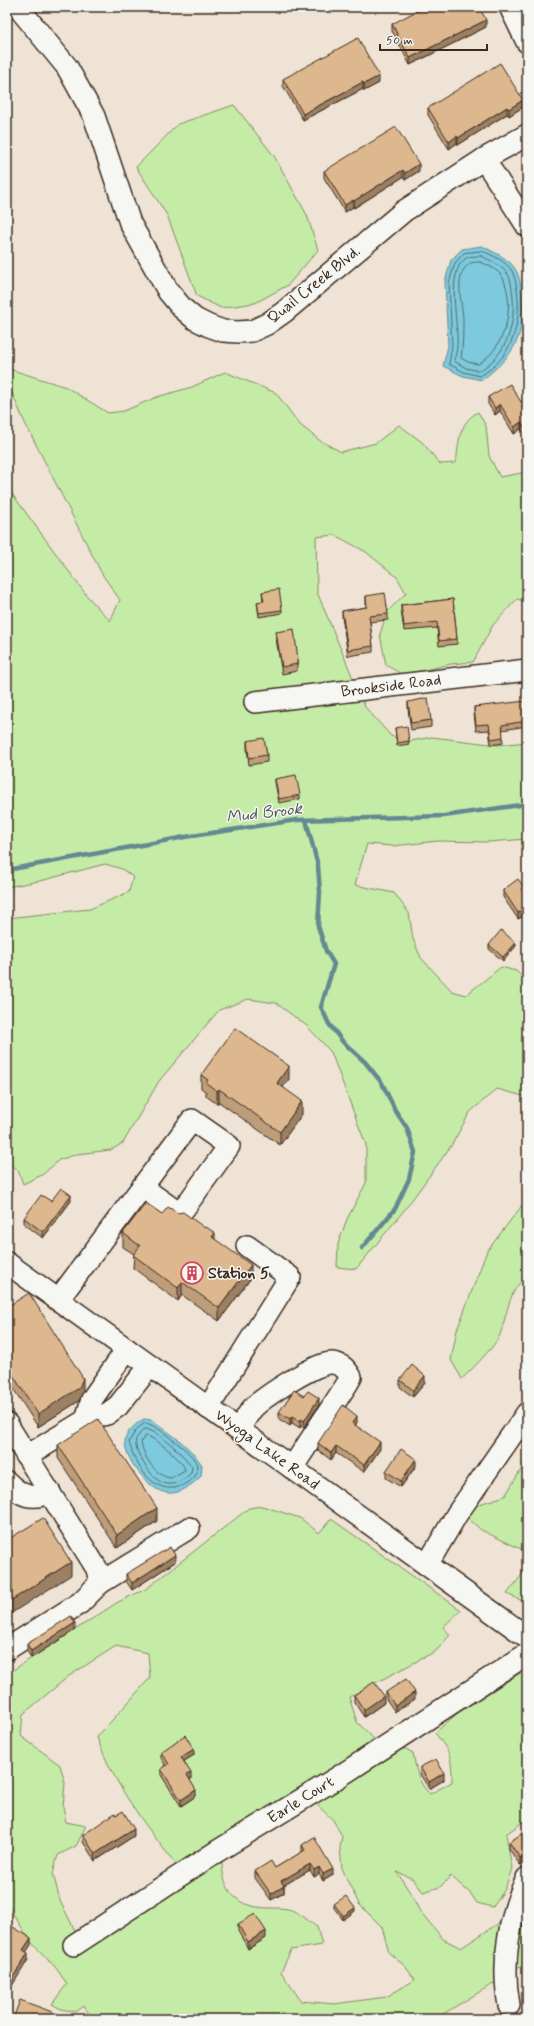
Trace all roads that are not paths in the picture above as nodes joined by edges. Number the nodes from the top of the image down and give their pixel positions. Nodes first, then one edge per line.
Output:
1 (18, 7) edge
2 (510, 7) edge
3 (527, 42) edge
4 (527, 135) edge
5 (484, 159) junction
6 (527, 226) edge
7 (527, 670) edge
8 (255, 702) dead end
9 (142, 1187) dead end
10 (247, 1246) dead end
11 (7, 1263) edge
12 (58, 1300) junction
13 (127, 1349) junction
14 (150, 1366) junction
15 (208, 1408) junction
16 (527, 1413) edge
17 (86, 1420) junction
18 (8, 1430) edge
19 (239, 1430) junction
20 (27, 1456) junction
21 (292, 1468) junction
22 (7, 1482) edge
23 (50, 1493) junction
24 (189, 1528) dead end
25 (427, 1565) junction
26 (100, 1583) junction
27 (527, 1637) edge
28 (7, 1649) edge
29 (527, 1654) edge
30 (527, 1878) edge
31 (74, 1945) dead end
32 (509, 2005) dead end

1 - 5 street, Quail Creek Blvd.
2 - 3 street
4 - 5 street, Quail Creek Blvd.
5 - 6 street
7 - 8 street, Brookside Road
9 - 12 street
10 - 15 street
11 - 12 street, Wyoga Lake Road
12 - 13 street, Wyoga Lake Road
13 - 14 street, Wyoga Lake Road
13 - 17 street
14 - 15 street, Wyoga Lake Road
14 - 17 street
15 - 19 street, Wyoga Lake Road
16 - 25 street
17 - 20 street
18 - 20 street
19 - 21 street, Wyoga Lake Road
19 - 21 street
20 - 23 street
21 - 25 street, Wyoga Lake Road
22 - 23 street
23 - 26 street
24 - 26 street
25 - 27 street, Wyoga Lake Road
26 - 28 street
29 - 31 street, Earle Court
30 - 32 street

